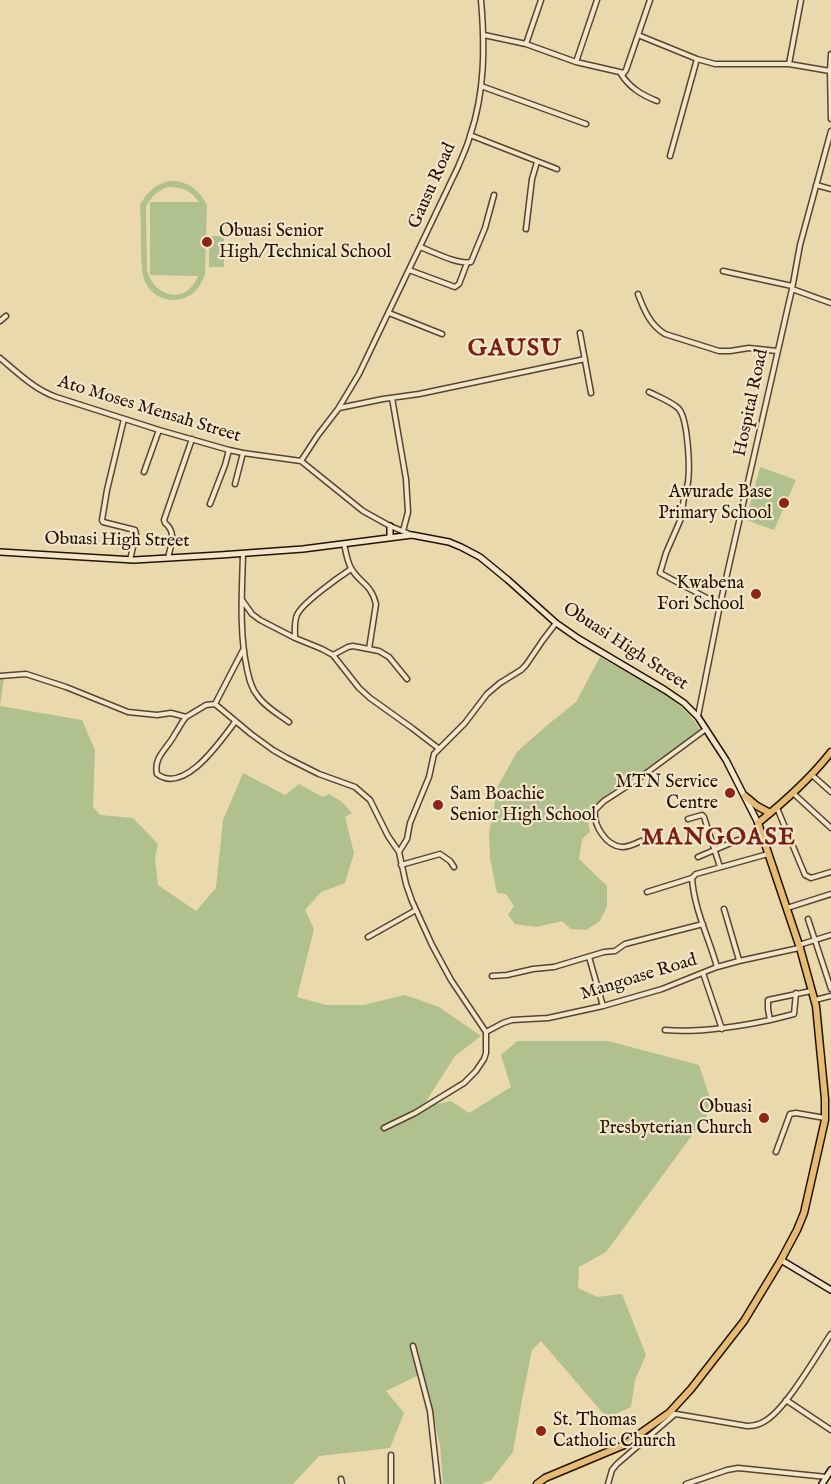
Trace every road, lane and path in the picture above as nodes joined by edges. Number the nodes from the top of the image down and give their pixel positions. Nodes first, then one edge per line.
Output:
1 (482, 0) edge
2 (541, 0) edge
3 (597, 0) edge
4 (650, 0) edge
5 (801, 0) edge
6 (638, 34) junction
7 (484, 35) junction
8 (526, 44) junction
9 (831, 54) edge
10 (697, 59) junction
11 (576, 62) junction
12 (789, 64) junction
13 (830, 71) edge
14 (621, 74) junction
15 (481, 86) junction
16 (657, 101) dead end
17 (831, 119) edge
18 (586, 124) dead end
19 (831, 131) edge
20 (470, 135) junction
21 (670, 156) dead end
22 (537, 162) junction
23 (557, 169) dead end
24 (816, 185) junction
25 (831, 189) edge
26 (494, 195) dead end
27 (526, 229) dead end
28 (420, 247) junction
29 (467, 263) junction
30 (409, 270) junction
31 (723, 271) dead end
32 (792, 287) junction
33 (638, 294) dead end
34 (831, 303) edge
35 (389, 313) junction
36 (6, 316) dead end
37 (0, 321) edge
38 (442, 333) dead end
39 (580, 333) dead end
40 (777, 351) junction
41 (0, 358) edge
42 (585, 359) junction
43 (649, 392) dead end
44 (591, 393) dead end
45 (392, 398) junction
46 (338, 409) junction
47 (124, 419) junction
48 (159, 430) junction
49 (192, 440) junction
50 (229, 450) junction
51 (243, 453) junction
52 (302, 461) junction
53 (144, 472) dead end
54 (235, 484) dead end
55 (210, 504) dead end
56 (390, 526) junction
57 (403, 531) junction
58 (412, 535) junction
59 (390, 538) junction
60 (344, 544) junction
61 (0, 552) edge
62 (243, 554) junction
63 (168, 558) junction
64 (130, 560) junction
65 (351, 569) junction
66 (242, 600) junction
67 (720, 605) junction
68 (556, 623) junction
69 (295, 638) junction
70 (369, 649) junction
71 (243, 650) junction
72 (333, 655) junction
73 (0, 676) edge
74 (407, 679) dead end
75 (215, 704) junction
76 (186, 717) junction
77 (698, 717) junction
78 (235, 722) junction
79 (289, 722) dead end
80 (706, 729) junction
81 (438, 748) junction
82 (831, 752) edge
83 (812, 774) junction
84 (831, 792) edge
85 (793, 793) junction
86 (746, 796) junction
87 (777, 807) junction
88 (770, 813) junction
89 (688, 819) dead end
90 (758, 824) junction
91 (831, 828) edge
92 (738, 840) dead end
93 (641, 841) dead end
94 (715, 850) junction
95 (399, 852) junction
96 (768, 854) junction
97 (698, 857) dead end
98 (401, 865) junction
99 (454, 867) dead end
100 (720, 867) junction
101 (831, 872) edge
102 (692, 878) junction
103 (647, 892) dead end
104 (831, 894) edge
105 (787, 908) junction
106 (724, 909) dead end
107 (416, 910) junction
108 (808, 919) dead end
109 (703, 924) junction
110 (831, 935) edge
111 (368, 937) dead end
112 (815, 940) junction
113 (800, 947) junction
114 (590, 957) junction
115 (739, 960) junction
116 (717, 967) junction
117 (703, 973) junction
118 (492, 976) dead end
119 (831, 990) edge
120 (813, 991) junction
121 (796, 993) junction
122 (831, 996) edge
123 (815, 1000) junction
124 (603, 1006) junction
125 (770, 1020) junction
126 (722, 1029) junction
127 (665, 1030) dead end
128 (486, 1032) junction
129 (825, 1118) junction
130 (384, 1128) dead end
131 (776, 1152) dead end
132 (781, 1260) junction
133 (831, 1290) edge
134 (831, 1334) edge
135 (413, 1346) dead end
136 (786, 1400) junction
137 (672, 1414) junction
138 (831, 1430) edge
139 (391, 1455) dead end
140 (831, 1470) edge
141 (827, 1477) junction
142 (391, 1484) edge
143 (438, 1484) edge
144 (537, 1484) edge
145 (608, 1484) edge
146 (686, 1484) edge
147 (822, 1484) edge

1 - 7 street, Gausu Road
2 - 8 street
3 - 11 street
4 - 6 street
5 - 12 street
6 - 10 street
6 - 14 street
7 - 8 street
7 - 15 street, Gausu Road
8 - 11 street
9 - 13 street
10 - 12 street
10 - 21 street
11 - 14 street
12 - 13 street
13 - 17 street
14 - 16 street
15 - 18 street
15 - 20 street, Gausu Road
19 - 24 street, Hospital Road
20 - 22 street
20 - 28 street, Gausu Road
22 - 23 street
22 - 27 street
24 - 25 street
24 - 32 street, Hospital Road
26 - 29 street
28 - 29 street
28 - 30 street, Gausu Road
29 - 30 street
30 - 35 street, Gausu Road
31 - 32 street
32 - 34 street
32 - 40 street, Hospital Road
33 - 40 street
35 - 38 street
35 - 46 street, Gausu Road
36 - 37 street
39 - 42 street
40 - 67 street, Hospital Road
41 - 47 street, Ato Moses Mensah Street
42 - 44 street
42 - 45 street
43 - 67 street
45 - 46 street
45 - 57 street
46 - 52 street, Gausu Road
47 - 48 street, Ato Moses Mensah Street
47 - 64 street
48 - 49 street, Ato Moses Mensah Street
48 - 53 street
49 - 50 street, Ato Moses Mensah Street
49 - 63 street
50 - 51 street, Ato Moses Mensah Street
50 - 55 street
51 - 52 street, Ato Moses Mensah Street
51 - 54 street
52 - 56 street
56 - 57 street
56 - 59 street
57 - 58 street
58 - 59 street, Obuasi High Street
58 - 68 street, Obuasi High Street
59 - 60 street, Obuasi High Street
60 - 62 street, Obuasi High Street
60 - 65 street
61 - 64 street, Obuasi High Street
62 - 63 street, Obuasi High Street
62 - 66 street
63 - 64 street, Obuasi High Street
65 - 69 street
65 - 70 street
66 - 69 street
66 - 71 street
67 - 77 street, Hospital Road
68 - 77 street, Obuasi High Street
68 - 81 street
69 - 72 street
70 - 72 street
70 - 74 street
71 - 75 street
71 - 79 street
72 - 81 street
73 - 76 street
75 - 76 street
75 - 78 street
76 - 78 street
77 - 80 street, Obuasi High Street
78 - 95 street
80 - 86 street, Obuasi High Street
80 - 93 street
81 - 95 street
82 - 83 main road
83 - 84 street
83 - 85 main road
85 - 87 main road
85 - 91 street
86 - 88 main road
86 - 90 street, Obuasi High Street
87 - 88 main road
87 - 101 street
88 - 90 main road
89 - 94 street
90 - 96 main road, Obuasi High Street
92 - 94 street
94 - 97 street
94 - 100 street
95 - 98 street
96 - 100 street
96 - 105 main road, Obuasi High Street
98 - 99 street
98 - 107 street
100 - 102 street
102 - 103 street
102 - 109 street
104 - 105 street
105 - 113 main road, Obuasi High Street
106 - 115 street
107 - 111 street
107 - 128 street
108 - 112 street
109 - 114 street
109 - 116 street
110 - 112 street, Mangoase Road
112 - 113 street, Mangoase Road
112 - 119 street
113 - 115 street, Mangoase Road
113 - 120 main road, Obuasi High Street
114 - 118 street
114 - 124 street
115 - 116 street, Mangoase Road
116 - 117 street, Mangoase Road
117 - 124 street, Mangoase Road
117 - 126 street
120 - 121 street
120 - 123 main road, Obuasi High Street
121 - 125 street
121 - 125 street
122 - 123 street
123 - 129 main road, Obuasi High Street
124 - 128 street, Mangoase Road
125 - 126 street
126 - 127 street
128 - 130 street
129 - 131 street
129 - 132 main road, Obuasi High Street
132 - 133 street
132 - 137 main road, Obuasi High Street
134 - 136 street
135 - 143 street
136 - 137 street
136 - 138 street
137 - 144 main road, Obuasi High Street
137 - 145 street
139 - 142 street
140 - 141 street
141 - 146 street
141 - 147 street

